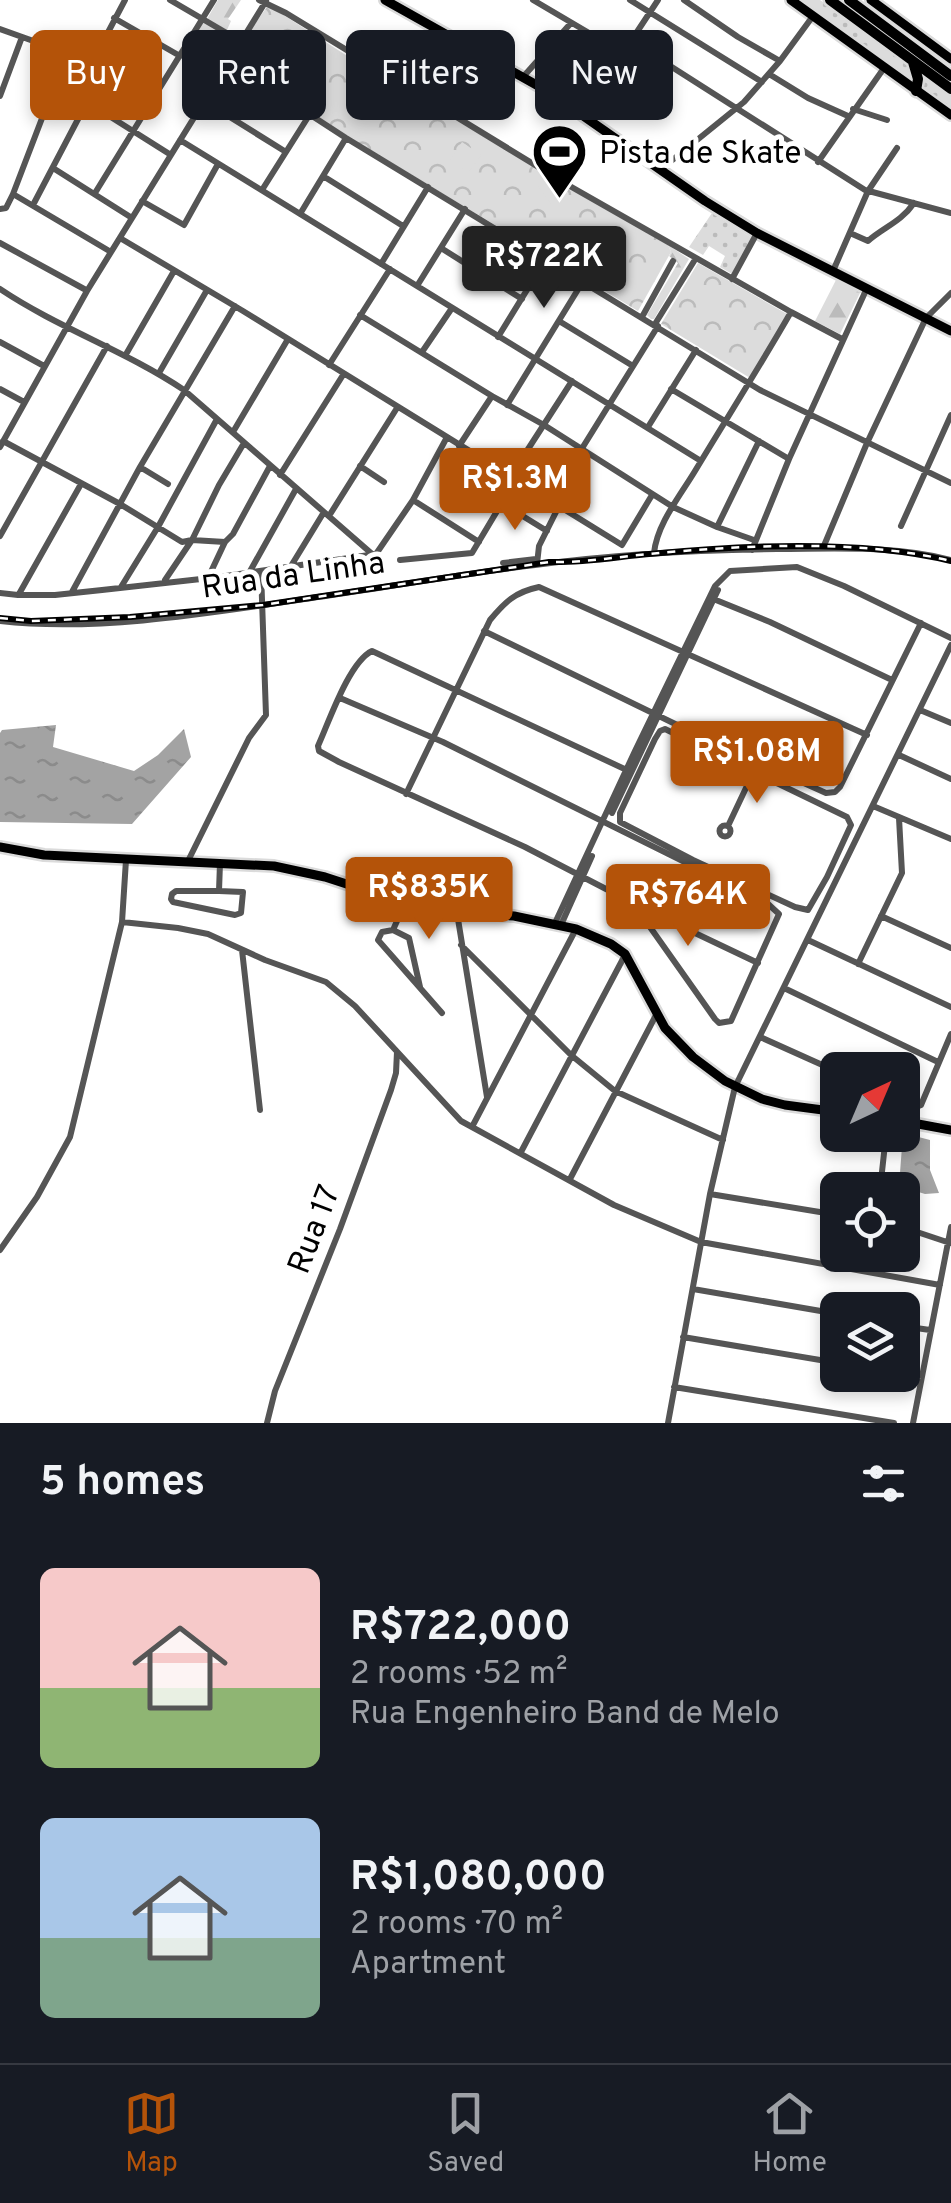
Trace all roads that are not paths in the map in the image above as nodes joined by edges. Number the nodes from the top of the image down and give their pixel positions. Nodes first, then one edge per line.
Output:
1 (125, 0) edge
2 (170, 0) edge
3 (214, 0) edge
4 (264, 0) edge
5 (385, 0) edge
6 (533, 0) edge
7 (630, 0) edge
8 (658, 0) edge
9 (684, 0) edge
10 (792, 0) edge
11 (830, 0) edge
12 (849, 0) edge
13 (871, 0) edge
14 (650, 12) junction
15 (812, 16) junction
16 (114, 18) junction
17 (203, 18) junction
18 (571, 22) junction
19 (0, 29) edge
20 (108, 30) edge
21 (195, 30) edge
22 (222, 30) edge
23 (248, 30) edge
24 (584, 30) edge
25 (638, 30) edge
26 (22, 37) junction
27 (30, 40) edge
28 (182, 53) edge
29 (180, 56) junction
30 (951, 59) edge
31 (780, 61) junction
32 (913, 61) junction
33 (884, 68) junction
34 (673, 69) edge
35 (769, 74) junction
36 (951, 76) edge
37 (523, 78) junction
38 (762, 82) junction
39 (162, 85) edge
40 (951, 89) edge
41 (916, 91) junction
42 (0, 96) edge
43 (736, 110) junction
44 (851, 112) junction
45 (951, 116) edge
46 (42, 120) edge
47 (78, 120) edge
48 (115, 120) edge
49 (141, 120) edge
50 (192, 120) edge
51 (235, 120) edge
52 (306, 120) edge
53 (319, 120) edge
54 (887, 120) dead end
55 (134, 132) junction
56 (346, 138) junction
57 (180, 140) junction
58 (897, 148) dead end
59 (286, 152) junction
60 (171, 154) junction
61 (818, 162) junction
62 (218, 164) junction
63 (53, 168) junction
64 (660, 170) junction
65 (323, 176) junction
66 (428, 187) junction
67 (262, 190) junction
68 (868, 191) junction
69 (95, 193) junction
70 (13, 194) junction
71 (142, 201) junction
72 (914, 203) junction
73 (33, 204) junction
74 (0, 209) edge
75 (465, 209) junction
76 (951, 213) edge
77 (300, 214) junction
78 (132, 218) junction
79 (403, 226) junction
80 (757, 233) junction
81 (850, 233) junction
82 (120, 238) junction
83 (0, 243) edge
84 (441, 248) junction
85 (111, 252) junction
86 (696, 258) junction
87 (546, 259) junction
88 (673, 261) dead end
89 (381, 264) junction
90 (390, 269) junction
91 (174, 271) junction
92 (832, 271) junction
93 (732, 279) junction
94 (582, 282) junction
95 (417, 286) junction
96 (867, 288) junction
97 (0, 289) edge
98 (207, 290) junction
99 (87, 291) junction
100 (951, 293) edge
101 (522, 298) junction
102 (234, 306) junction
103 (452, 308) junction
104 (791, 312) junction
105 (360, 315) junction
106 (642, 317) junction
107 (926, 318) junction
108 (560, 320) junction
109 (656, 325) junction
110 (66, 326) junction
111 (951, 331) edge
112 (498, 337) junction
113 (288, 339) junction
114 (842, 339) junction
115 (0, 342) edge
116 (107, 346) junction
117 (696, 350) junction
118 (422, 352) junction
119 (125, 356) junction
120 (536, 359) junction
121 (328, 365) junction
122 (44, 366) junction
123 (633, 366) junction
124 (158, 373) junction
125 (343, 374) junction
126 (572, 382) junction
127 (750, 384) junction
128 (0, 389) edge
129 (671, 389) junction
130 (184, 390) junction
131 (492, 396) junction
132 (24, 402) junction
133 (610, 404) junction
134 (507, 405) junction
135 (396, 408) junction
136 (951, 415) edge
137 (809, 416) junction
138 (217, 419) junction
139 (725, 422) junction
140 (544, 426) junction
141 (648, 427) junction
142 (233, 432) junction
143 (446, 439) junction
144 (759, 441) junction
145 (1, 442) edge
146 (244, 443) junction
147 (867, 443) junction
148 (459, 446) junction
149 (581, 450) junction
150 (789, 459) junction
151 (701, 461) junction
152 (41, 463) junction
153 (270, 466) junction
154 (360, 466) junction
155 (140, 467) junction
156 (926, 471) junction
157 (280, 475) junction
158 (512, 479) junction
159 (384, 482) dead end
160 (81, 484) junction
161 (168, 484) dead end
162 (951, 484) edge
163 (296, 489) junction
164 (652, 495) junction
165 (413, 500) junction
166 (120, 504) junction
167 (503, 504) junction
168 (673, 507) junction
169 (558, 508) junction
170 (326, 514) junction
171 (901, 526) dead end
172 (158, 527) junction
173 (717, 527) junction
174 (546, 530) junction
175 (0, 536) edge
176 (192, 540) junction
177 (754, 540) junction
178 (225, 542) junction
179 (479, 542) junction
180 (823, 548) junction
181 (752, 550) junction
182 (654, 553) junction
183 (372, 554) junction
184 (400, 560) dead end
185 (951, 560) edge
186 (536, 562) junction
187 (502, 563) dead end
188 (291, 566) junction
189 (261, 571) junction
190 (249, 573) junction
191 (208, 578) junction
192 (164, 582) junction
193 (121, 587) junction
194 (0, 593) edge
195 (71, 593) junction
196 (18, 595) junction
197 (712, 598) junction
198 (262, 605) junction
199 (0, 620) edge
200 (921, 623) junction
201 (484, 632) junction
202 (951, 641) edge
203 (686, 652) junction
204 (948, 660) edge
205 (892, 680) junction
206 (456, 690) junction
207 (340, 698) junction
208 (920, 710) junction
209 (656, 714) junction
210 (951, 723) edge
211 (866, 735) junction
212 (434, 738) junction
213 (899, 755) junction
214 (629, 771) junction
215 (754, 771) junction
216 (951, 778) edge
217 (406, 794) junction
218 (873, 806) junction
219 (899, 818) junction
220 (605, 823) junction
221 (728, 826) dead end
222 (951, 840) edge
223 (0, 847) edge
224 (126, 860) junction
225 (188, 861) junction
226 (220, 864) junction
227 (580, 877) junction
228 (827, 877) junction
229 (837, 881) junction
230 (219, 891) junction
231 (404, 903) junction
232 (633, 903) junction
233 (457, 912) junction
234 (881, 916) junction
235 (122, 922) junction
236 (558, 924) junction
237 (576, 929) junction
238 (392, 930) junction
239 (808, 940) junction
240 (461, 945) junction
241 (242, 948) junction
242 (951, 948) edge
243 (625, 954) junction
244 (758, 963) junction
245 (858, 964) junction
246 (420, 988) junction
247 (784, 988) junction
248 (951, 1008) edge
249 (442, 1013) dead end
250 (656, 1014) junction
251 (532, 1015) junction
252 (951, 1034) edge
253 (760, 1037) junction
254 (397, 1051) junction
255 (571, 1056) junction
256 (938, 1062) junction
257 (820, 1064) edge
258 (735, 1087) junction
259 (615, 1092) junction
260 (487, 1097) junction
261 (920, 1105) edge
262 (820, 1109) edge
263 (260, 1110) dead end
264 (920, 1125) edge
265 (472, 1128) junction
266 (951, 1130) edge
267 (723, 1140) junction
268 (522, 1152) junction
269 (570, 1179) junction
270 (710, 1194) junction
271 (820, 1213) edge
272 (951, 1227) edge
273 (920, 1231) edge
274 (702, 1242) junction
275 (950, 1243) edge
276 (0, 1250) edge
277 (940, 1285) junction
278 (692, 1289) junction
279 (820, 1311) edge
280 (920, 1329) edge
281 (930, 1330) junction
282 (684, 1337) junction
283 (820, 1359) edge
284 (922, 1376) joint
285 (674, 1387) junction
286 (267, 1423) edge
287 (668, 1423) edge
288 (894, 1423) edge
289 (913, 1423) edge

1 - 16 street
2 - 17 street
3 - 17 street
4 - 23 street
4 - 86 street
5 - 37 main road
6 - 18 street
7 - 14 street
8 - 14 street
9 - 31 street
10 - 15 main road
11 - 32 highway
12 - 36 highway
13 - 30 main road
14 - 25 street
14 - 38 street
15 - 31 street
15 - 33 main road
16 - 20 street
16 - 29 street
17 - 21 street
17 - 22 street
18 - 24 street
18 - 37 street
19 - 26 street
26 - 27 street
26 - 42 street
28 - 29 street
29 - 39 street
31 - 35 street
32 - 40 highway
32 - 41 highway
33 - 41 main road
33 - 44 street
34 - 43 street
35 - 38 street
35 - 44 street
37 - 64 main road
38 - 43 street
41 - 45 main road
43 - 61 street
43 - 64 street
44 - 54 street
44 - 61 street
46 - 70 street
47 - 63 street
48 - 55 street
49 - 55 street
50 - 57 street
51 - 59 street
52 - 59 street
53 - 56 street
55 - 60 street
55 - 69 street
56 - 65 street
56 - 66 street
57 - 60 street
57 - 62 street
58 - 68 street
59 - 67 street
60 - 71 street
61 - 68 street
62 - 67 street
62 - 71 street
63 - 69 street
63 - 73 street
64 - 80 main road
65 - 77 street
65 - 79 street
66 - 75 street
66 - 79 street
67 - 77 street
68 - 72 street
68 - 81 street
69 - 78 street
70 - 73 street
70 - 74 street
71 - 78 street
72 - 76 street
72 - 81 street
73 - 85 street
75 - 84 street
75 - 87 street
77 - 89 street
78 - 82 street
79 - 89 street
80 - 92 main road
80 - 93 street
81 - 92 street
82 - 85 street
82 - 91 street
83 - 99 street
84 - 95 street
84 - 101 street
85 - 99 street
86 - 93 street
86 - 109 street
87 - 94 street
87 - 101 street
88 - 106 street
89 - 90 street
90 - 95 street
90 - 105 street
91 - 98 street
91 - 119 street
92 - 96 main road
93 - 104 street
94 - 106 street
94 - 108 street
95 - 103 street
96 - 107 main road
96 - 114 street
97 - 110 street
98 - 102 street
98 - 124 street
99 - 110 street
100 - 107 street
101 - 112 street
102 - 113 street
102 - 130 street
103 - 112 street
103 - 118 street
104 - 114 street
104 - 127 street
105 - 118 street
105 - 121 street
106 - 109 street
107 - 111 main road
107 - 147 street
108 - 120 street
108 - 123 street
109 - 117 street
109 - 123 street
110 - 116 street
110 - 122 street
112 - 120 street
113 - 121 street
113 - 142 street
114 - 137 street
115 - 122 street
116 - 119 street
116 - 152 street
117 - 127 street
117 - 129 street
118 - 131 street
119 - 124 street
120 - 126 street
120 - 134 street
121 - 125 street
122 - 132 street
123 - 133 street
124 - 130 street
125 - 135 street
125 - 157 street
126 - 133 street
126 - 140 street
127 - 137 street
127 - 139 street
128 - 132 street
129 - 139 street
129 - 141 street
130 - 138 street
130 - 155 street
131 - 134 street
131 - 148 street
132 - 145 street
133 - 141 street
133 - 149 street
134 - 140 street
135 - 143 street
135 - 154 street
136 - 156 street
137 - 147 street
137 - 150 street
138 - 142 street
138 - 172 street
139 - 144 street
139 - 151 street
140 - 149 street
140 - 158 street
141 - 151 street
142 - 146 street
143 - 148 street
143 - 165 street
144 - 150 street
144 - 173 street
145 - 152 street
146 - 153 street
146 - 176 street
147 - 156 street
147 - 180 street
148 - 158 street
149 - 164 street
150 - 177 street
151 - 168 street
152 - 160 street
152 - 175 street
153 - 157 street
153 - 178 street
154 - 159 street
154 - 170 street
155 - 161 street
155 - 166 street
156 - 162 street
156 - 171 street
157 - 163 street
158 - 167 street
158 - 169 street
160 - 166 street
160 - 196 street
163 - 170 street
163 - 190 street
164 - 168 street
164 - 169 street
165 - 179 street
165 - 183 street
166 - 172 street
166 - 195 street
167 - 174 street
167 - 179 street
168 - 173 street
168 - 182 street
169 - 174 street
170 - 183 street
170 - 188 street
172 - 176 street
172 - 193 street
173 - 177 street
174 - 186 street
176 - 178 street
176 - 192 street
177 - 181 street
178 - 191 street
179 - 184 street
180 - 181 street, Rua da Linha
180 - 185 street, Rua da Linha
181 - 182 street, Rua da Linha
182 - 186 street, Rua da Linha
183 - 188 street
186 - 187 street
186 - 198 street, Rua da Linha
188 - 189 street
189 - 190 street
189 - 198 street
190 - 191 street
191 - 192 street
192 - 193 street
193 - 195 street
194 - 196 street
195 - 196 street
197 - 200 street
197 - 203 street
197 - 205 street
198 - 199 street, Rua da Linha
198 - 225 street
200 - 202 street
200 - 205 street
201 - 203 street
201 - 206 street
201 - 209 street
202 - 204 street
203 - 209 street
203 - 211 street
204 - 208 street
205 - 211 street
206 - 207 street
206 - 212 street
206 - 214 street
207 - 212 street
207 - 217 street
208 - 210 street
208 - 213 street
209 - 211 street
209 - 214 street
212 - 217 street
212 - 220 street
213 - 216 street
213 - 218 street
214 - 220 street
215 - 221 street
215 - 228 street
215 - 228 street
217 - 227 street
218 - 219 street
218 - 229 street
219 - 222 street
219 - 234 street
220 - 227 street
220 - 244 street
223 - 224 main road
224 - 225 main road
224 - 235 street
225 - 226 main road
226 - 230 street
226 - 231 main road
227 - 232 street
227 - 236 street
228 - 229 street
229 - 239 street
230 - 230 street
231 - 233 main road
231 - 238 street
232 - 244 street
232 - 244 street
233 - 236 main road
233 - 240 street
234 - 242 street
234 - 245 street
235 - 241 street
235 - 276 street
236 - 237 main road
237 - 243 main road
237 - 251 street
238 - 246 street
238 - 246 street
239 - 245 street
239 - 247 street
240 - 251 street
240 - 260 street
241 - 254 street
241 - 263 street
243 - 250 main road
243 - 255 street
245 - 248 street
246 - 249 street
247 - 253 street
247 - 256 street
250 - 258 main road
250 - 259 street
251 - 255 street
251 - 260 street
252 - 256 street
253 - 257 street
253 - 258 street
254 - 265 street
254 - 286 street, Rua 17
255 - 259 street
255 - 268 street
256 - 261 street
258 - 262 main road
258 - 267 street
259 - 267 street
259 - 269 street
260 - 265 street
264 - 266 main road
265 - 268 street
267 - 270 street
268 - 269 street
269 - 274 street
270 - 271 street
270 - 274 street
272 - 275 street
273 - 275 street
274 - 277 street
274 - 278 street
275 - 277 street
277 - 281 street
278 - 279 street
278 - 282 street
280 - 281 street
281 - 284 street
282 - 283 street
282 - 285 street
284 - 289 street
285 - 287 street
285 - 288 street

